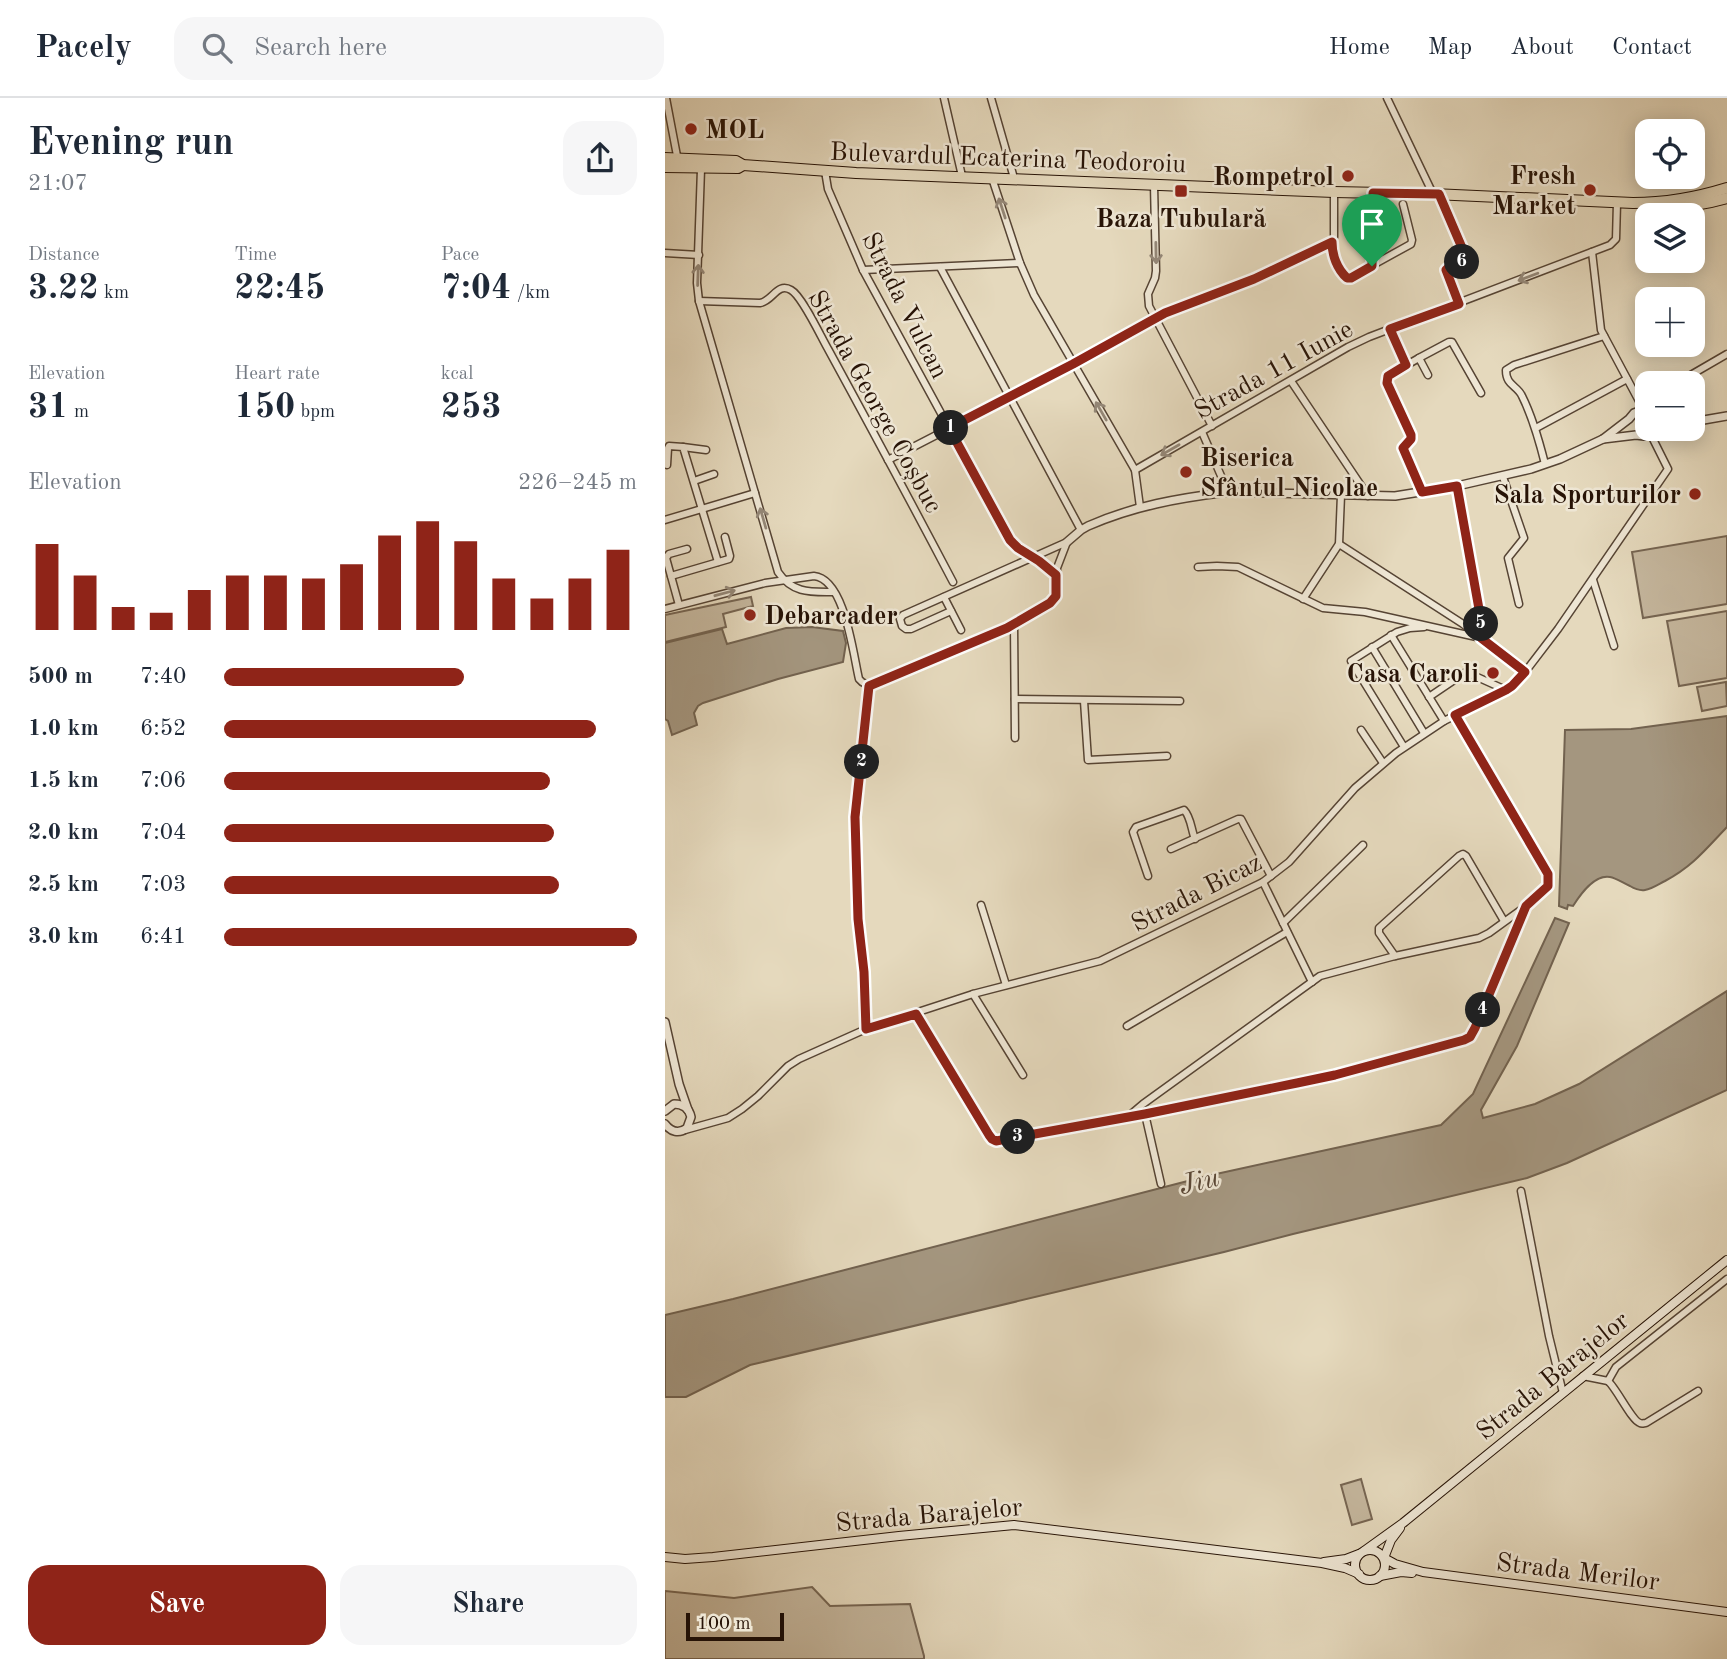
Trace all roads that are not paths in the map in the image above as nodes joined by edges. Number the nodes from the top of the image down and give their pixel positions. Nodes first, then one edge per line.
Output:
1 (666, 98) edge
2 (944, 98) edge
3 (991, 98) edge
4 (1387, 98) edge
5 (665, 158) edge
6 (678, 163) junction
7 (743, 165) junction
8 (665, 167) edge
9 (701, 169) junction
10 (825, 171) junction
11 (962, 176) junction
12 (992, 177) junction
13 (1014, 178) junction
14 (1154, 184) junction
15 (1727, 188) edge
16 (1334, 192) junction
17 (1373, 193) junction
18 (1436, 194) junction
19 (1727, 198) edge
20 (1618, 203) junction
21 (1635, 203) edge
22 (1650, 203) edge
23 (1705, 203) edge
24 (1403, 204) dead end
25 (1332, 242) junction
26 (1592, 252) junction
27 (665, 253) edge
28 (699, 255) junction
29 (1020, 263) junction
30 (1372, 266) junction
31 (940, 267) junction
32 (863, 270) junction
33 (699, 301) junction
34 (1459, 304) junction
35 (1155, 319) junction
36 (1390, 329) junction
37 (1604, 336) junction
38 (1727, 354) edge
39 (1419, 358) junction
40 (1073, 364) junction
41 (1406, 365) junction
42 (1698, 371) edge
43 (1428, 375) dead end
44 (1627, 379) junction
45 (1291, 381) junction
46 (1481, 393) dead end
47 (1635, 393) edge
48 (1010, 397) junction
49 (1635, 412) edge
50 (1727, 416) edge
51 (1629, 419) junction
52 (1705, 420) edge
53 (1212, 426) junction
54 (949, 428) junction
55 (1536, 428) junction
56 (1635, 429) edge
57 (1202, 432) junction
58 (1635, 435) edge
59 (1602, 439) junction
60 (1653, 441) edge
61 (683, 447) junction
62 (706, 450) dead end
63 (888, 460) junction
64 (1545, 464) junction
65 (667, 465) dead end
66 (1135, 470) junction
67 (714, 474) dead end
68 (1503, 477) junction
69 (694, 481) junction
70 (1457, 486) junction
71 (1228, 492) junction
72 (1422, 492) junction
73 (755, 493) junction
74 (1341, 495) junction
75 (1369, 496) junction
76 (1140, 507) junction
77 (702, 508) junction
78 (665, 520) edge
79 (1081, 530) junction
80 (725, 537) dead end
81 (1067, 542) junction
82 (1339, 544) junction
83 (687, 549) dead end
84 (1031, 556) junction
85 (718, 562) junction
86 (1198, 566) dead end
87 (1056, 575) junction
88 (671, 576) junction
89 (786, 580) junction
90 (1593, 580) junction
91 (953, 582) dead end
92 (834, 592) junction
93 (944, 597) junction
94 (1303, 599) junction
95 (1519, 604) dead end
96 (679, 606) junction
97 (665, 609) edge
98 (951, 611) junction
99 (1014, 624) junction
100 (1433, 626) junction
101 (961, 630) dead end
102 (1391, 635) junction
103 (1481, 638) junction
104 (1615, 646) dead end
105 (1371, 648) junction
106 (1525, 672) junction
107 (869, 686) junction
108 (1506, 690) junction
109 (1429, 697) junction
110 (1015, 699) junction
111 (1084, 701) junction
112 (1181, 701) dead end
113 (1455, 715) junction
114 (1444, 721) junction
115 (1361, 730) dead end
116 (1425, 733) junction
117 (1015, 738) dead end
118 (1403, 747) junction
119 (1167, 756) dead end
120 (1383, 763) junction
121 (1195, 839) junction
122 (1363, 845) dead end
123 (1171, 849) dead end
124 (1148, 876) dead end
125 (1271, 876) junction
126 (1263, 882) junction
127 (981, 905) dead end
128 (1526, 906) junction
129 (1504, 921) junction
130 (1283, 923) junction
131 (1287, 932) junction
132 (1395, 956) junction
133 (1313, 982) junction
134 (1006, 985) junction
135 (973, 994) junction
136 (916, 1014) junction
137 (665, 1022) edge
138 (1127, 1026) dead end
139 (866, 1029) junction
140 (1023, 1075) dead end
141 (680, 1084) junction
142 (668, 1108) edge
143 (690, 1113) junction
144 (1145, 1114) junction
145 (1128, 1117) junction
146 (665, 1124) edge
147 (706, 1125) junction
148 (680, 1131) junction
149 (665, 1136) edge
150 (1161, 1184) dead end
151 (1521, 1191) dead end
152 (1727, 1260) edge
153 (1727, 1279) edge
154 (1583, 1376) junction
155 (1608, 1381) junction
156 (1698, 1391) dead end
157 (1563, 1393) junction
158 (1403, 1523) junction
159 (1362, 1552) junction
160 (665, 1557) edge
161 (1384, 1558) junction
162 (1322, 1563) junction
163 (1423, 1572) junction
164 (1359, 1574) junction
165 (1380, 1576) junction
166 (1727, 1612) edge

1 - 6 street
2 - 11 street
3 - 13 street
4 - 18 street
5 - 6 main road, Bulevardul Ecaterina Teodoroiu
6 - 7 main road, Bulevardul Ecaterina Teodoroiu
6 - 8 main road, Bulevardul Ecaterina Teodoroiu
6 - 9 main road, Bulevardul Ecaterina Teodoroiu
7 - 9 main road, Bulevardul Ecaterina Teodoroiu
7 - 10 main road, Bulevardul Ecaterina Teodoroiu
9 - 28 street
10 - 11 main road, Bulevardul Ecaterina Teodoroiu
10 - 32 street, Strada Vulcan
11 - 12 main road, Bulevardul Ecaterina Teodoroiu
12 - 13 main road, Bulevardul Ecaterina Teodoroiu
29 -> 12 street
13 - 14 main road, Bulevardul Ecaterina Teodoroiu
14 - 16 main road, Bulevardul Ecaterina Teodoroiu
14 -> 35 street
15 - 22 main road, Bulevardul Ecaterina Teodoroiu
16 - 17 main road, Bulevardul Ecaterina Teodoroiu
16 - 25 street
17 - 18 main road, Bulevardul Ecaterina Teodoroiu
17 - 30 street
18 - 20 main road, Bulevardul Ecaterina Teodoroiu
18 - 34 street
19 - 23 main road, Bulevardul Ecaterina Teodoroiu
20 - 21 main road, Bulevardul Ecaterina Teodoroiu
20 - 26 street, Strada 11 Iunie
24 - 30 street
25 - 30 street
25 - 35 street
26 -> 34 street, Strada 11 Iunie
26 - 37 street
27 - 28 street
33 -> 28 street
29 - 31 street
29 - 40 street
31 - 32 street
31 - 48 street
32 - 54 street, Strada Vulcan
33 - 63 street, Strada George Coșbuc
33 - 73 street
34 - 36 street, Strada 11 Iunie
35 - 40 street
35 - 53 street
36 - 41 street
36 - 45 street, Strada 11 Iunie
37 - 44 street
37 - 55 street
38 - 42 street
39 - 41 street
39 - 43 street
39 - 46 street
40 - 48 street
66 -> 40 street
41 - 72 street
44 - 47 street
44 - 55 street
45 - 53 street, Strada 11 Iunie
45 - 75 street
48 - 54 street
48 - 79 street
49 - 51 street
50 - 52 street
51 - 56 street
51 - 59 street
53 - 57 street, Strada 11 Iunie
54 - 63 street
54 - 84 street, Strada Vulcan
55 - 64 street
57 -> 66 street, Strada 11 Iunie
57 - 71 street
58 - 59 street
59 - 64 street
60 - 90 street, Strada Bicaz
61 - 62 street
61 - 65 street
61 - 69 street
63 - 91 street, Strada George Coșbuc
64 - 68 street
66 - 76 street
67 - 69 street
68 - 70 street
68 - 95 street
69 - 77 street
70 - 72 street
70 - 103 street
71 - 74 street
71 - 76 street
72 - 75 street
73 - 77 street
89 -> 73 street
74 - 75 street
74 - 82 street
76 - 79 street
77 - 78 street
77 - 85 street
79 - 81 street
80 - 85 street
81 - 84 street
81 - 87 street
82 - 94 street
82 - 103 street
83 - 88 street
84 - 87 street, Strada Vulcan
84 - 93 street
85 - 88 street
86 - 94 street
87 - 99 street
88 - 96 street
89 - 92 street
89 - 92 street
96 -> 89 street
90 - 104 street
90 - 106 street, Strada Bicaz
92 - 107 street
93 - 98 street
93 - 98 street
94 - 100 street
96 - 97 street
98 - 101 street
99 - 107 street
99 - 110 street
100 - 102 street
100 - 103 street
102 - 105 street
102 - 109 street
103 - 106 street
105 - 116 street
105 - 118 street
106 - 108 street, Strada Bicaz
107 - 139 street
108 - 109 street
108 - 113 street, Strada Bicaz
109 - 114 street
110 - 111 street
110 - 117 street
111 - 112 street
111 - 119 street
113 - 114 street, Strada Bicaz
113 - 128 street
114 - 116 street, Strada Bicaz
115 - 120 street
116 - 118 street, Strada Bicaz
118 - 120 street, Strada Bicaz
120 - 125 street, Strada Bicaz
121 - 123 street
121 - 124 street
121 - 125 street
122 - 130 street
125 - 126 street, Strada Bicaz
126 - 130 street
126 - 134 street, Strada Bicaz
127 - 134 street
128 - 129 street
128 - 144 street
129 - 132 street
129 - 132 street
130 - 131 street
131 - 133 street
131 - 138 street
132 - 133 street
133 - 145 street
134 - 135 street, Strada Bicaz
135 - 136 street, Strada Bicaz
135 - 140 street
136 - 139 street, Strada Bicaz
136 - 145 street
137 - 141 street
139 - 147 street, Strada Bicaz
141 - 142 street
141 - 143 street
142 - 143 street
143 - 147 street
143 - 148 street
144 - 145 street
144 - 150 street
146 - 148 street
147 - 148 street, Strada Bicaz
148 - 149 street
151 - 157 street
152 - 154 main road, Strada Barajelor
153 - 155 street
154 - 155 street
154 - 157 main road, Strada Barajelor
155 - 156 street
157 - 158 main road, Strada Barajelor
158 - 159 main road, Strada Barajelor
158 - 161 main road, Strada Barajelor
159 - 161 main road
159 - 162 main road, Strada Barajelor
159 - 164 main road
160 - 162 main road, Strada Barajelor
161 - 163 main road, Strada Merilor
161 - 165 main road, Strada Barajelor
162 - 164 main road, Strada Barajelor
163 - 165 main road, Strada Merilor
163 - 166 main road, Strada Merilor
164 - 165 main road, Strada Barajelor

